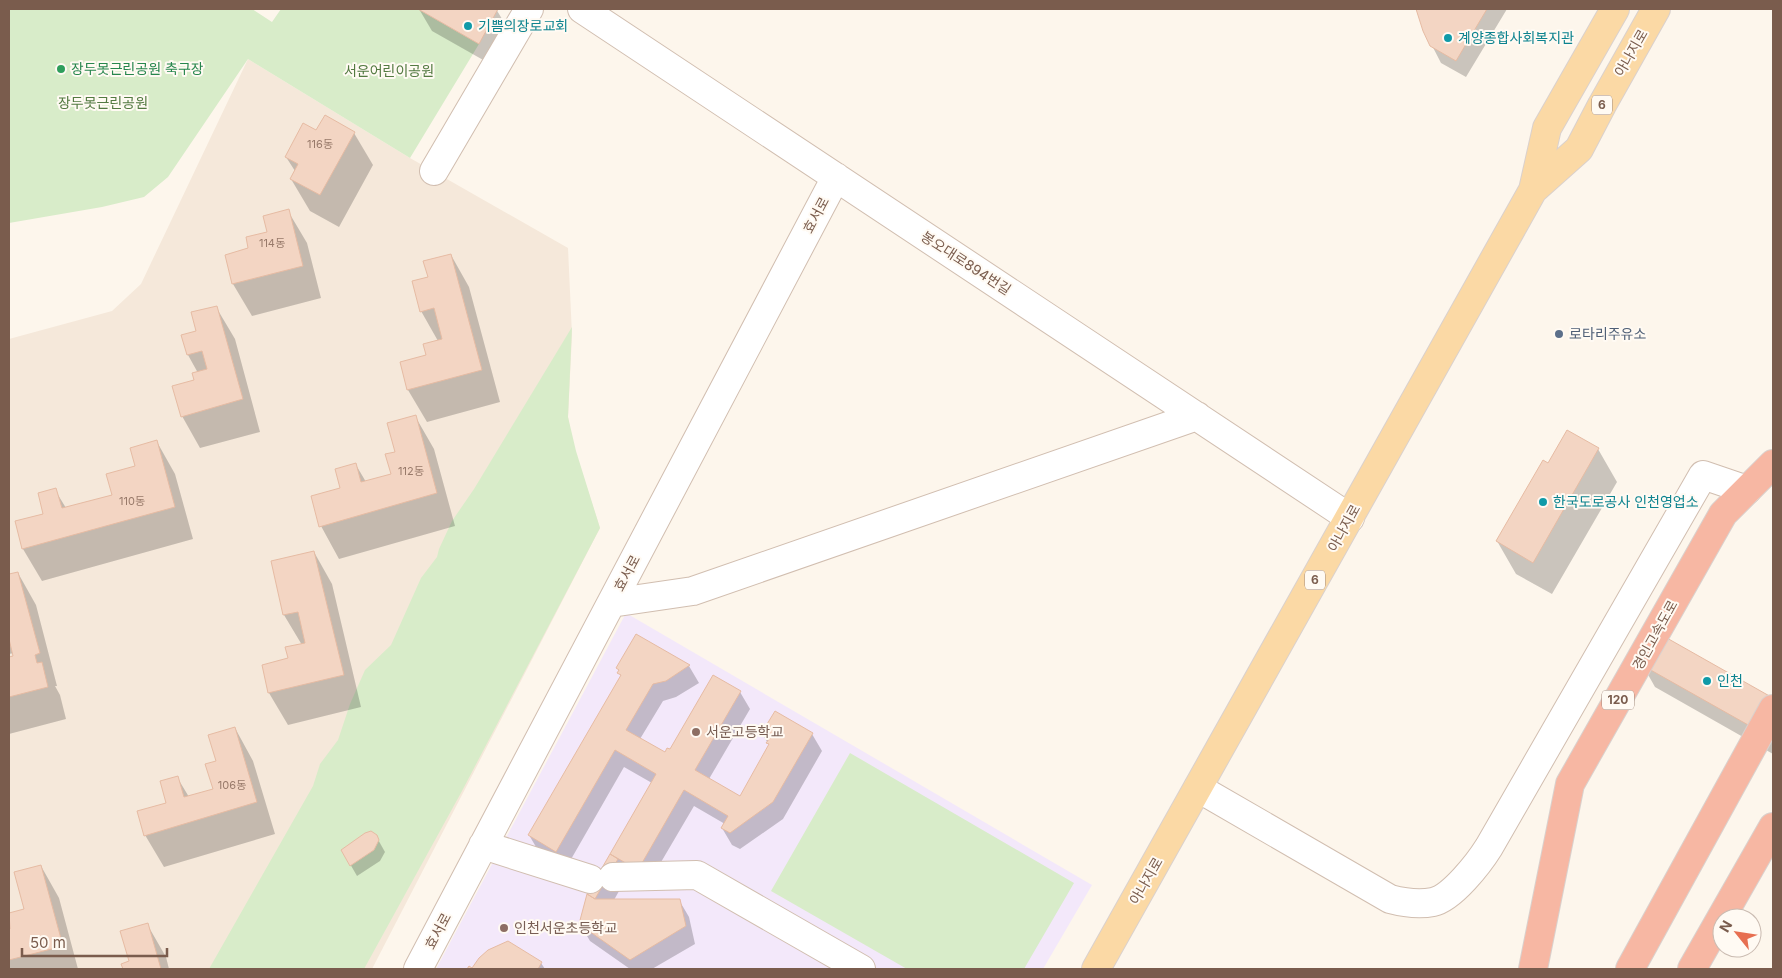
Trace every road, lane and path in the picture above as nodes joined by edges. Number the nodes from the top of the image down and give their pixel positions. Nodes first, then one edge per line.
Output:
1 (529, 9) edge
2 (582, 9) edge
3 (1615, 9) edge
4 (1656, 9) edge
5 (434, 171) dead end
6 (836, 177) junction
7 (1532, 190) junction
8 (1197, 416) junction
9 (1773, 464) edge
10 (1747, 490) junction
11 (1350, 518) junction
12 (611, 602) junction
13 (1773, 709) edge
14 (1198, 788) junction
15 (1773, 827) edge
16 (483, 845) junction
17 (418, 969) edge
18 (861, 969) edge
19 (1096, 969) edge
20 (1533, 969) edge
21 (1630, 969) edge
22 (1692, 969) edge

1 - 5 street
2 - 6 street, 봉오대로894번길
3 - 7 main road, 아나지로 / 6
4 - 7 main road, 아나지로 / 6
6 - 8 street, 봉오대로894번길
6 - 12 street, 효서로
7 - 11 main road, 아나지로 / 6
8 - 11 street, 봉오대로894번길
8 - 12 street
9 - 10 highway, 경인고속도로 / 120
10 - 14 street
10 - 20 highway, 경인고속도로 / 120
11 - 14 main road, 아나지로 / 6
12 - 16 street, 효서로
13 - 21 highway
14 - 19 main road, 아나지로 / 6
15 - 22 highway
16 - 17 street, 효서로
16 - 18 street

